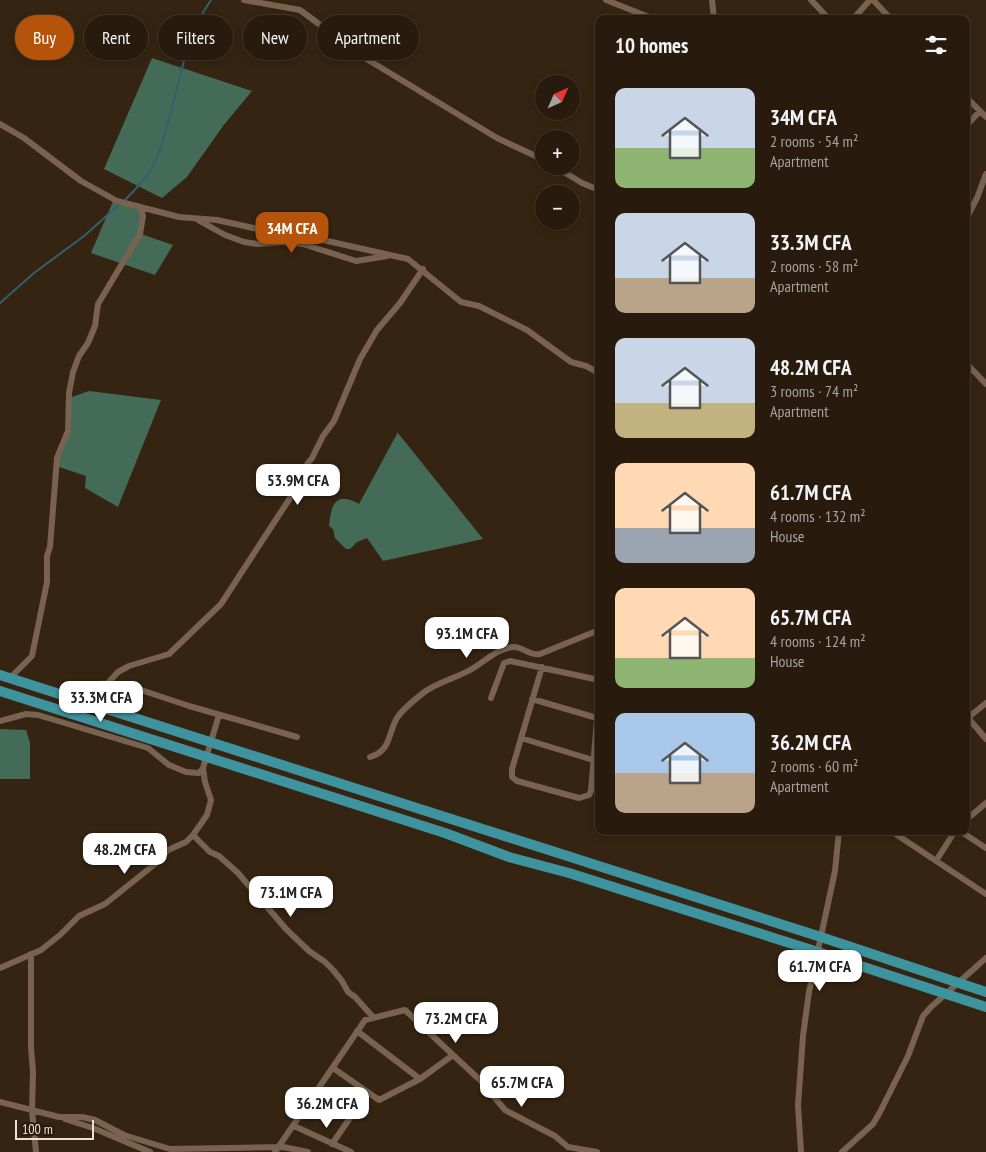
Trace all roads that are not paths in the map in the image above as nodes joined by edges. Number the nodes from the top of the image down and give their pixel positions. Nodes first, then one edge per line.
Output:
1 (244, 0) edge
2 (606, 0) edge
3 (712, 0) edge
4 (811, 0) edge
5 (872, 0) edge
6 (644, 15) edge
7 (714, 15) edge
8 (825, 15) edge
9 (857, 15) edge
10 (887, 15) edge
11 (970, 101) edge
12 (980, 111) junction
13 (986, 117) edge
14 (970, 122) edge
15 (0, 124) edge
16 (535, 156) edge
17 (986, 174) edge
18 (568, 175) edge
19 (984, 183) edge
20 (595, 188) edge
21 (140, 207) junction
22 (970, 211) edge
23 (197, 220) junction
24 (393, 255) junction
25 (423, 269) junction
26 (970, 367) edge
27 (595, 371) edge
28 (986, 384) edge
29 (595, 632) edge
30 (542, 668) junction
31 (5, 676) edge
32 (595, 679) edge
33 (107, 684) junction
34 (0, 691) edge
35 (67, 696) junction
36 (491, 698) dead end
37 (532, 699) junction
38 (986, 703) edge
39 (219, 715) junction
40 (970, 716) edge
41 (595, 717) edge
42 (970, 720) edge
43 (0, 721) edge
44 (297, 737) dead end
45 (521, 738) junction
46 (986, 738) edge
47 (595, 739) edge
48 (211, 741) junction
49 (370, 758) dead end
50 (593, 760) junction
51 (204, 763) junction
52 (986, 803) edge
53 (970, 817) edge
54 (193, 835) junction
55 (839, 835) edge
56 (897, 835) edge
57 (952, 835) edge
58 (966, 835) edge
59 (986, 848) edge
60 (936, 861) junction
61 (986, 894) edge
62 (821, 937) junction
63 (818, 952) junction
64 (31, 954) junction
65 (986, 958) edge
66 (0, 968) edge
67 (958, 983) junction
68 (986, 992) edge
69 (946, 994) junction
70 (986, 1007) edge
71 (373, 1017) junction
72 (357, 1031) junction
73 (453, 1055) junction
74 (333, 1068) junction
75 (420, 1079) junction
76 (368, 1092) junction
77 (0, 1102) edge
78 (32, 1111) junction
79 (59, 1117) junction
80 (294, 1126) junction
81 (332, 1144) junction
82 (277, 1150) edge
83 (145, 1151) edge
84 (36, 1152) edge
85 (308, 1152) edge
86 (351, 1152) edge
87 (597, 1152) edge
88 (801, 1152) edge
89 (842, 1152) edge

1 - 16 street
2 - 6 street
3 - 7 street
4 - 8 street
5 - 9 street
5 - 10 street
11 - 12 street
12 - 13 street
12 - 14 street
15 - 21 street
17 - 19 street
18 - 20 street
19 - 22 street
21 - 23 street
21 - 31 street
23 - 24 street
23 - 24 street
24 - 25 street
25 - 27 street
25 - 33 street
26 - 28 street
29 - 49 street
30 - 32 street
30 - 36 street
30 - 37 street
31 - 35 highway
33 - 35 street
33 - 39 street
34 - 51 highway
35 - 48 highway
37 - 41 street
37 - 45 street
38 - 40 street
39 - 44 street
39 - 48 street
42 - 46 street
43 - 51 street
45 - 50 street
45 - 50 street
47 - 50 street
48 - 51 street
48 - 62 highway
51 - 54 street
51 - 63 highway
52 - 53 street
54 - 64 street
54 - 71 street
55 - 62 street
56 - 60 street
57 - 60 street
58 - 59 street
60 - 61 street
62 - 63 street
62 - 67 highway
63 - 69 highway
63 - 88 street
64 - 66 street
64 - 78 street
65 - 67 street
67 - 68 highway
67 - 69 street
69 - 70 highway
69 - 89 street
71 - 72 street
71 - 73 street
72 - 74 street
72 - 75 street
73 - 75 street
73 - 87 street
74 - 76 street
74 - 80 street
75 - 76 street
76 - 81 street
77 - 78 street
78 - 79 street
78 - 84 street
79 - 82 street
79 - 83 street
80 - 81 street
80 - 82 street
81 - 86 street
82 - 85 street

